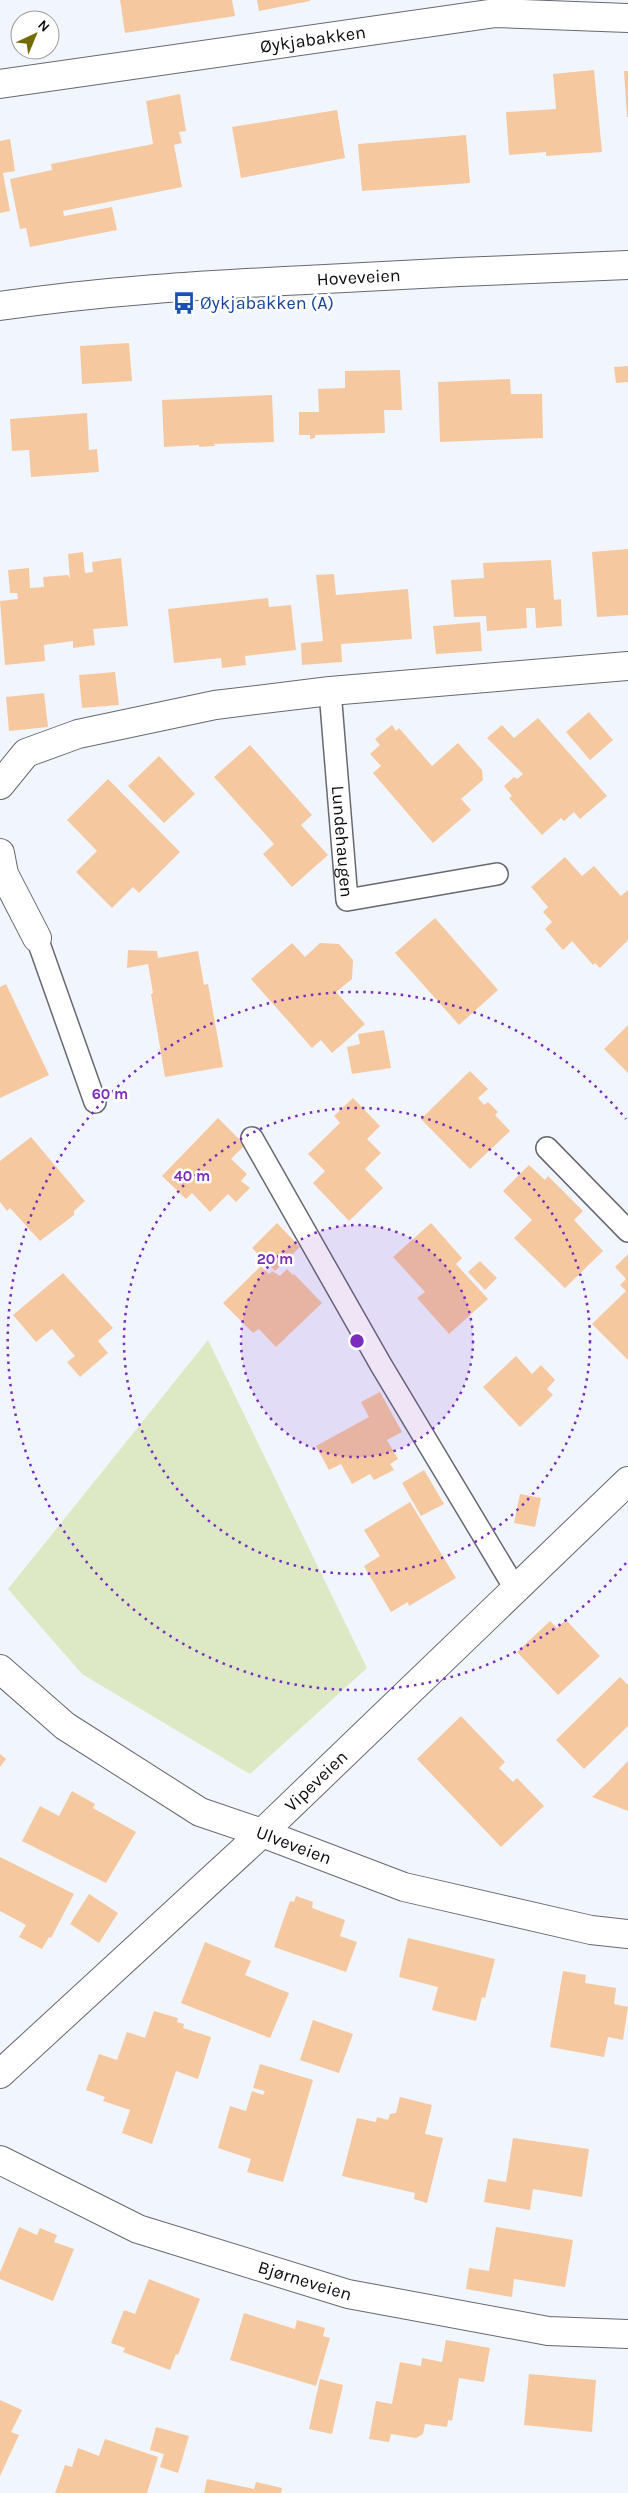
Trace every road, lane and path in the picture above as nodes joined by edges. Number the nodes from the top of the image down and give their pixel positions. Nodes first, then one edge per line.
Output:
1 (628, 18) edge
2 (0, 84) edge
3 (628, 266) edge
4 (0, 306) edge
5 (628, 666) edge
6 (330, 691) junction
7 (0, 785) edge
8 (0, 853) edge
9 (497, 874) dead end
10 (37, 938) joint
11 (95, 1102) dead end
12 (252, 1138) dead end
13 (547, 1148) dead end
14 (628, 1231) edge
15 (628, 1481) edge
16 (516, 1590) junction
17 (0, 1669) edge
18 (262, 1833) junction
19 (628, 1934) edge
20 (0, 2074) edge
21 (0, 2160) edge
22 (628, 2334) edge

1 - 2 street, Øykjabakken
3 - 4 street, Hoveveien
5 - 6 street
6 - 7 street
6 - 9 lane, Lundehaugen
8 - 10 street
10 - 11 lane
12 - 16 lane
13 - 14 lane
15 - 16 street, Vipeveien
16 - 18 street, Vipeveien
17 - 18 street, Ulveveien
18 - 19 street, Ulveveien
18 - 20 street, Vipeveien
21 - 22 street, Bjørneveien

